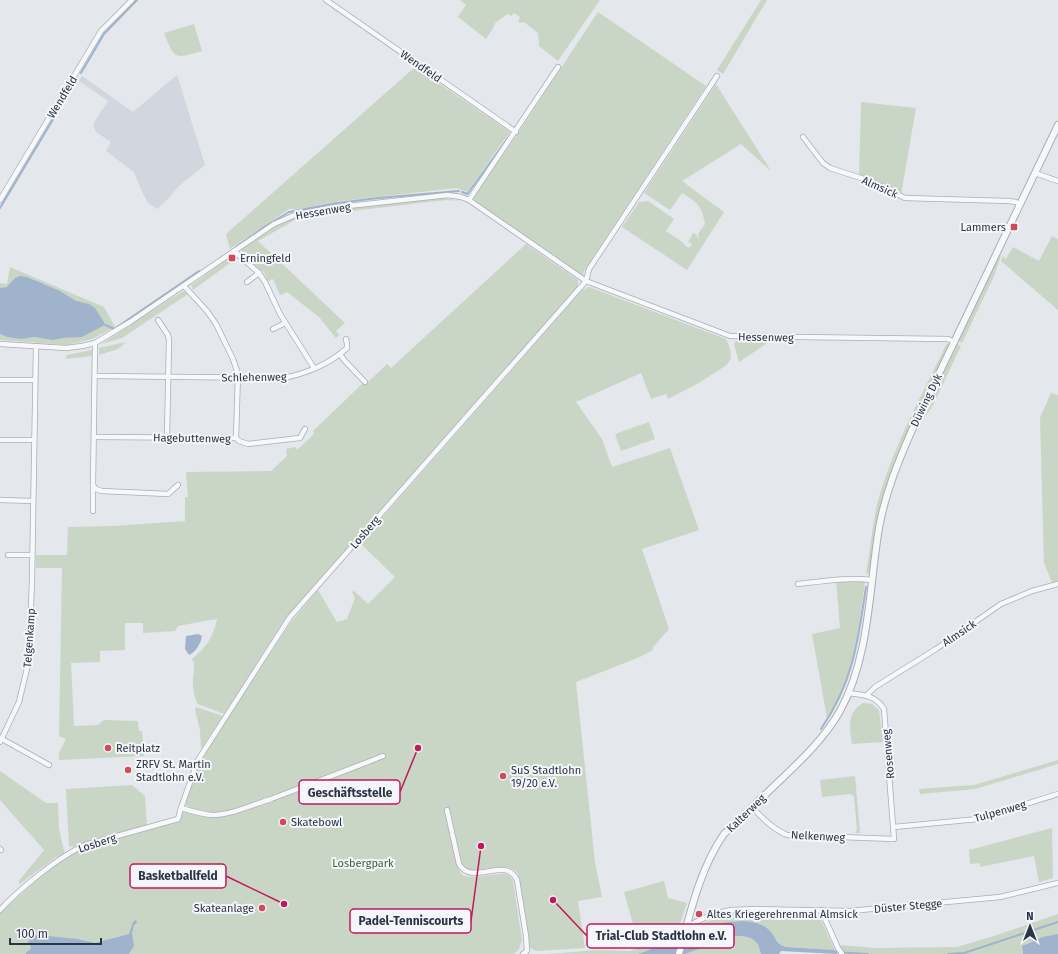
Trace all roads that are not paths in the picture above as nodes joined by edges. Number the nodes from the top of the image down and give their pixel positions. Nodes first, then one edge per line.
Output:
1 (132, 0) edge
2 (326, 0) edge
3 (558, 67) dead end
4 (718, 76) dead end
5 (1058, 125) edge
6 (516, 132) junction
7 (803, 137) dead end
8 (1035, 173) junction
9 (1058, 181) edge
10 (0, 200) edge
11 (469, 200) junction
12 (1020, 205) junction
13 (234, 252) junction
14 (259, 273) junction
15 (586, 281) junction
16 (247, 282) dead end
17 (184, 286) junction
18 (158, 320) dead end
19 (285, 323) junction
20 (273, 329) dead end
21 (346, 339) dead end
22 (955, 342) junction
23 (95, 343) junction
24 (0, 344) edge
25 (36, 346) junction
26 (340, 354) junction
27 (314, 368) junction
28 (96, 376) junction
29 (168, 377) junction
30 (238, 378) junction
31 (0, 380) edge
32 (35, 380) junction
33 (365, 382) dead end
34 (305, 429) dead end
35 (95, 437) junction
36 (167, 437) junction
37 (236, 438) junction
38 (0, 440) edge
39 (34, 440) junction
40 (93, 485) junction
41 (178, 485) dead end
42 (0, 500) edge
43 (33, 501) junction
44 (93, 511) dead end
45 (8, 555) dead end
46 (32, 555) junction
47 (872, 580) junction
48 (798, 584) dead end
49 (1058, 584) edge
50 (848, 693) junction
51 (866, 696) junction
52 (1, 741) edge
53 (383, 756) dead end
54 (49, 765) dead end
55 (1058, 794) edge
56 (752, 807) junction
57 (181, 808) junction
58 (447, 810) dead end
59 (894, 828) junction
60 (894, 839) joint
61 (1058, 883) edge
62 (0, 910) edge
63 (821, 910) junction
64 (687, 926) junction
65 (523, 954) edge
66 (679, 954) edge
67 (842, 954) edge

1 - 10 street, Wendfeld
2 - 6 street, Wendfeld
3 - 6 street
4 - 15 street
5 - 8 street, Düwing Dyk
6 - 11 street
7 - 12 street, Almsick
8 - 9 street
8 - 12 street, Düwing Dyk
11 - 13 street, Hessenweg
11 - 15 street, Hessenweg
12 - 22 street, Düwing Dyk
13 - 14 street
13 - 17 street, Hessenweg
14 - 16 street
14 - 19 street
15 - 22 street, Hessenweg
15 - 57 street, Losberg
17 - 23 street, Hessenweg
17 - 30 street
18 - 29 street
19 - 20 street
19 - 27 street
21 - 26 street
22 - 47 street, Düwing Dyk
23 - 25 street, Hessenweg
23 - 28 street
24 - 25 street, Hessenweg
25 - 32 street, Telgenkamp
26 - 27 street, Schlehenweg
26 - 33 street
27 - 30 street, Schlehenweg
28 - 29 street, Schlehenweg
28 - 35 street
29 - 30 street, Schlehenweg
29 - 36 street
30 - 37 street
31 - 32 street
32 - 39 street, Telgenkamp
34 - 37 street, Hagebuttenweg
35 - 36 street, Hagebuttenweg
35 - 40 street
36 - 37 street, Hagebuttenweg
38 - 39 street
39 - 43 street, Telgenkamp
40 - 41 street
40 - 44 street
42 - 43 street
43 - 46 street, Telgenkamp
45 - 46 street
46 - 52 street, Telgenkamp
47 - 48 street
47 - 50 street, Düwing Dyk
49 - 51 street, Almsick
50 - 51 street, Rosenweg
50 - 56 street, Kalterweg
51 - 59 street, Rosenweg
52 - 54 street, Telgenkamp
53 - 57 street
55 - 59 street, Tulpenweg
56 - 60 street, Nelkenweg
56 - 64 street, Kalterweg
57 - 62 street, Losberg
58 - 65 street
59 - 60 street, Rosenweg
61 - 63 street, Düster Stegge
63 - 64 street, Düster Stegge
63 - 67 street
64 - 66 street, Kalterweg

